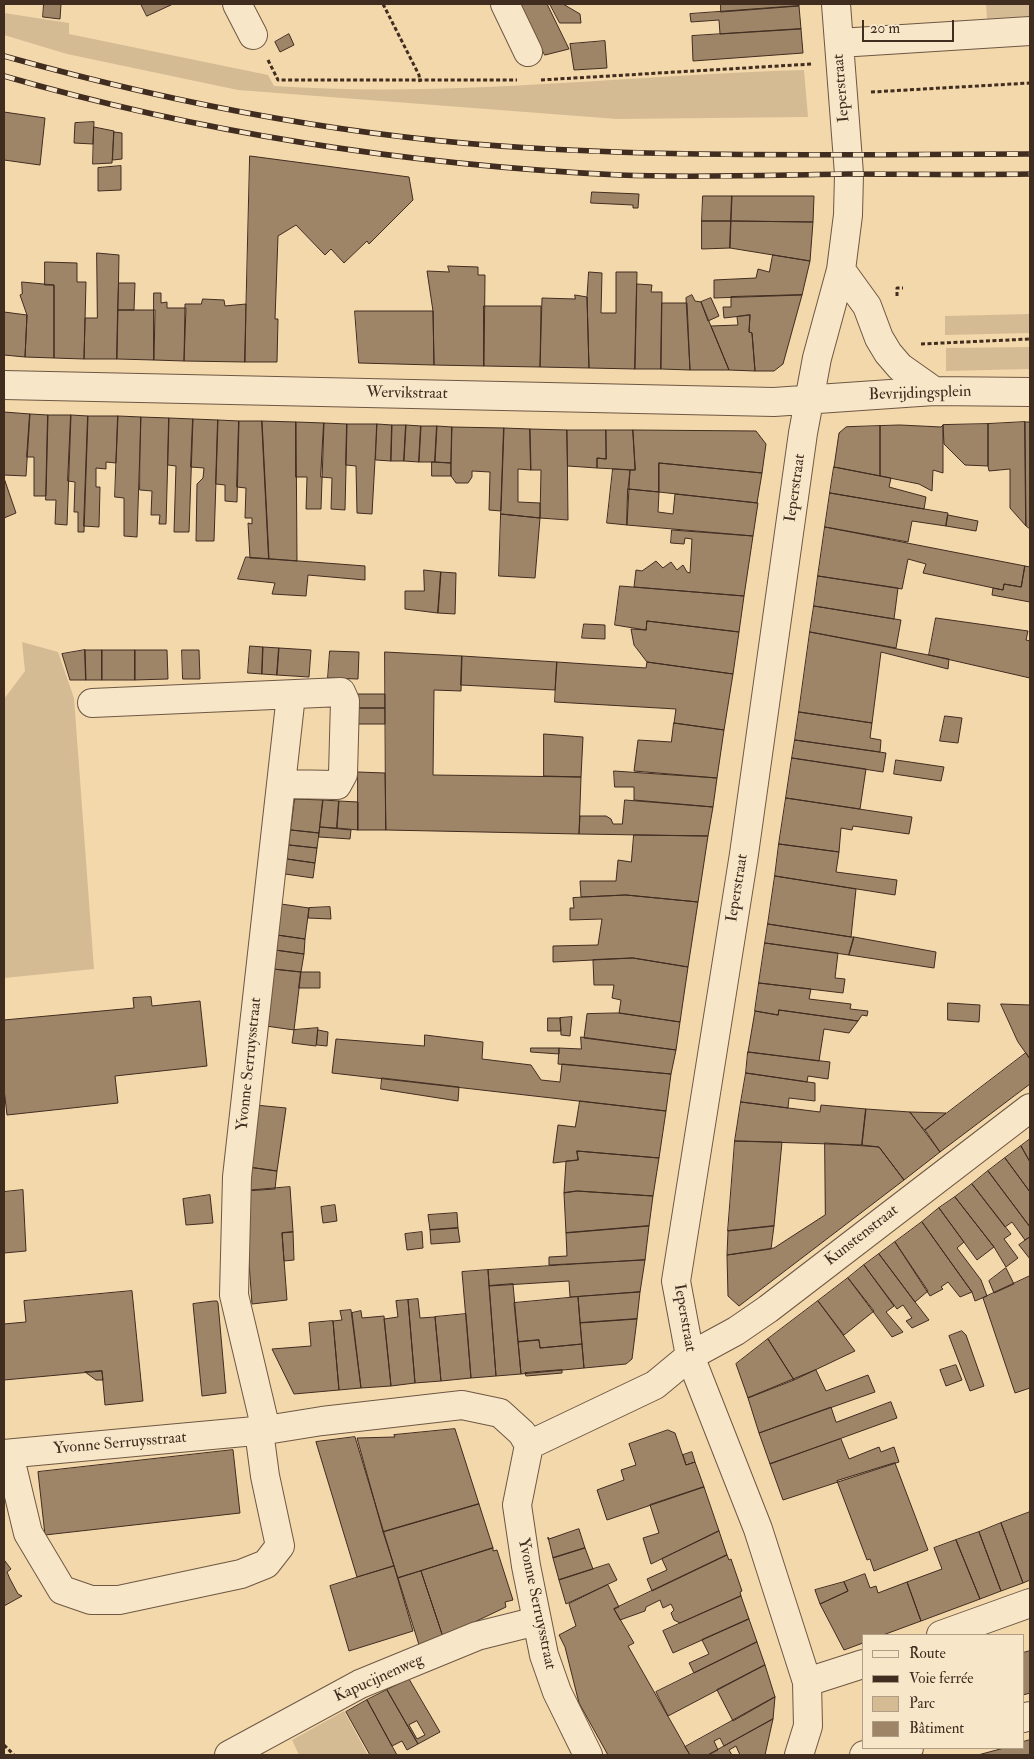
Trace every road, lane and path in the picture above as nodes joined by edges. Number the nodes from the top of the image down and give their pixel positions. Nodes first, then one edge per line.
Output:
1 (237, 4) edge
2 (383, 4) edge
3 (505, 4) edge
4 (836, 4) edge
5 (1030, 30) edge
6 (253, 35) dead end
7 (528, 52) dead end
8 (839, 53) junction
9 (278, 80) dead end
10 (527, 80) dead end
11 (536, 80) dead end
12 (420, 82) junction
13 (1030, 83) edge
14 (842, 93) junction
15 (841, 270) junction
16 (1030, 339) edge
17 (884, 346) junction
18 (4, 385) edge
19 (934, 391) junction
20 (1030, 392) edge
21 (809, 401) junction
22 (291, 694) junction
23 (92, 703) dead end
24 (280, 784) junction
25 (1030, 1108) edge
26 (690, 1356) junction
27 (263, 1431) junction
28 (529, 1446) junction
29 (6, 1454) edge
30 (1030, 1603) edge
31 (537, 1621) junction
32 (944, 1634) edge
33 (862, 1664) edge
34 (807, 1682) junction
35 (4, 1745) edge
36 (903, 1749) edge
37 (14, 1755) edge
38 (229, 1755) edge
39 (588, 1755) edge
40 (799, 1755) edge
41 (864, 1755) edge

1 - 6 street
2 - 12 path
3 - 7 street
4 - 8 street, Ieperstraat
5 - 8 street
8 - 11 path
8 - 14 street, Ieperstraat
9 - 12 path
10 - 12 path
13 - 14 path
14 - 15 street, Ieperstraat
15 - 17 street
15 - 21 street, Ieperstraat
16 - 17 path
17 - 19 street
18 - 21 street, Wervikstraat
19 - 20 street, Bevrijdingsplein
19 - 21 street, Bevrijdingsplein
21 - 26 street, Ieperstraat
22 - 23 street
22 - 24 street, Yvonne Serruysstraat
22 - 24 street
24 - 27 street, Yvonne Serruysstraat
25 - 26 street, Kunstenstraat
26 - 28 street
26 - 34 street, Ieperstraat
27 - 28 street, Yvonne Serruysstraat
27 - 29 street, Yvonne Serruysstraat
27 - 29 street
28 - 31 street, Yvonne Serruysstraat
30 - 32 street
31 - 38 street, Kapucijnenweg
31 - 39 street, Yvonne Serruysstraat
33 - 34 street
34 - 40 street, Ieperstraat
35 - 37 path
36 - 41 street

